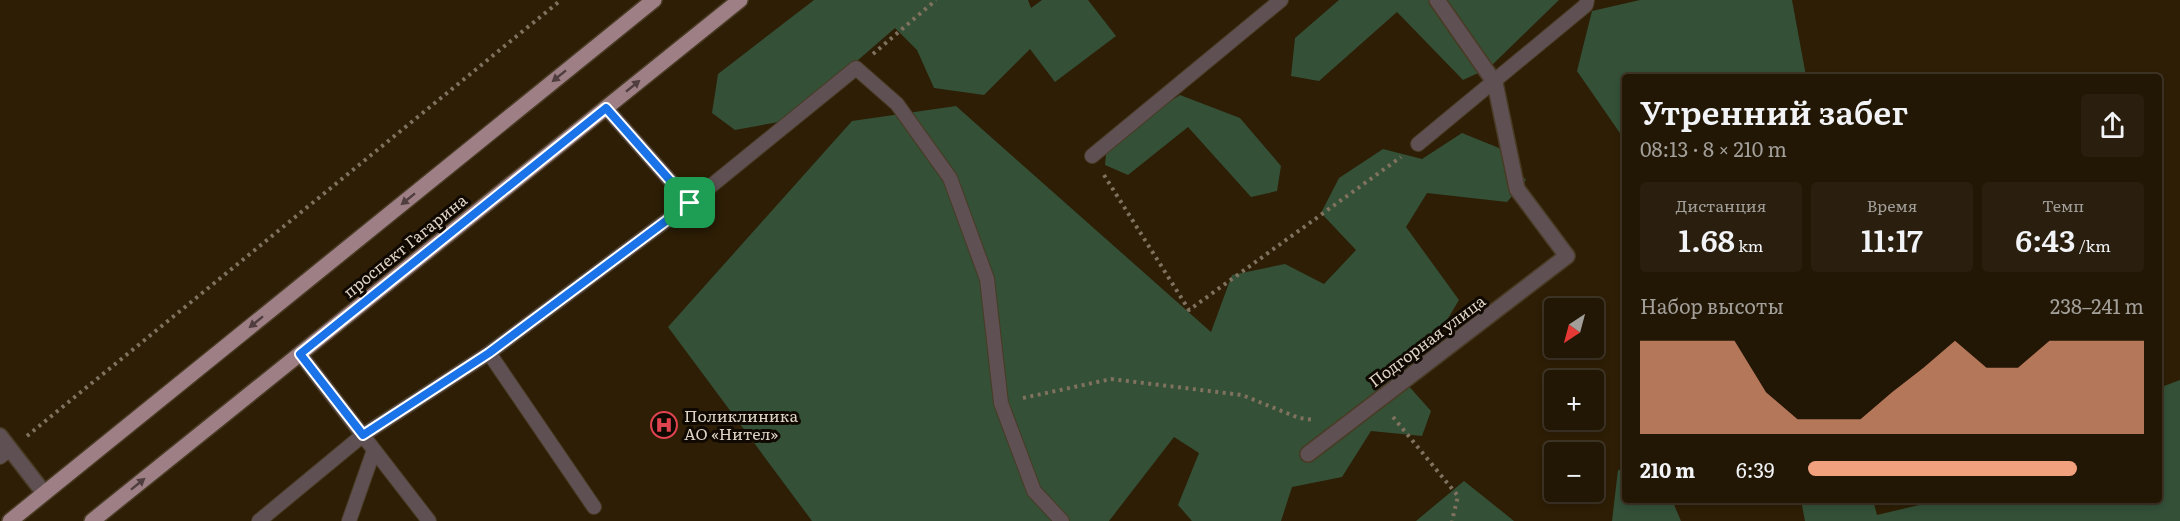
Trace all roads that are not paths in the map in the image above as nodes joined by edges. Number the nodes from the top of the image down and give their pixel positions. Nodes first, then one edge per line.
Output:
1 (654, 0) edge
2 (740, 0) edge
3 (1281, 0) edge
4 (1437, 0) edge
5 (1587, 0) edge
6 (1495, 83) junction
7 (606, 108) junction
8 (1419, 144) road end
9 (1092, 156) road end
10 (690, 203) junction
11 (489, 353) junction
12 (300, 354) junction
13 (363, 435) junction
14 (0, 436) edge
15 (374, 450) junction
16 (5, 453) edge
17 (1308, 454) dead end
18 (44, 493) junction
19 (594, 507) dead end
20 (10, 521) edge
21 (92, 521) edge
22 (259, 521) edge
23 (349, 521) edge
24 (429, 521) edge
25 (1062, 521) edge

1 -> 18 main road
7 -> 2 main road, проспект Гагарина
3 - 9 lane
4 - 6 street
5 - 6 lane
6 - 8 lane
6 - 17 street, Подгорная улица
7 - 10 lane
7 - 12 main road, проспект Гагарина
10 - 11 lane
10 - 25 lane
11 - 13 lane
11 - 19 lane
12 - 13 lane
21 -> 12 main road, проспект Гагарина
13 - 15 lane
13 - 22 lane
14 - 16 street
15 - 23 lane
15 - 24 lane
16 - 18 street
18 - 20 main road

